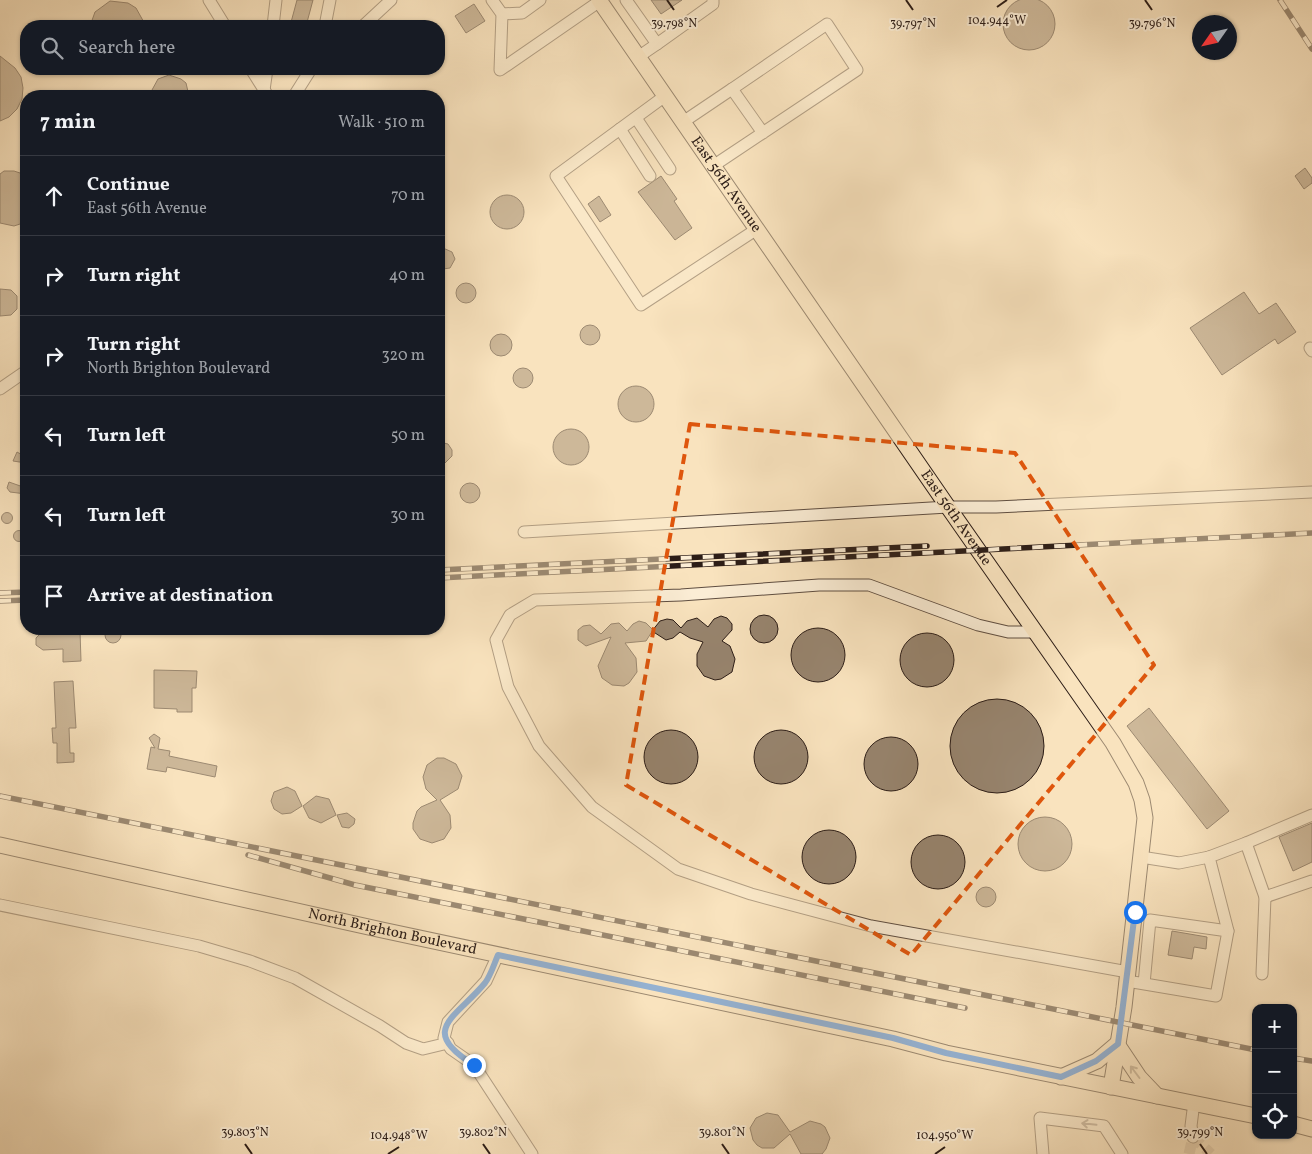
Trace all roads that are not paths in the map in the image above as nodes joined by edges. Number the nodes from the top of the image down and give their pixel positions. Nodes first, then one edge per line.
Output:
1 (209, 0) edge
2 (276, 0) edge
3 (330, 0) edge
4 (390, 0) edge
5 (492, 0) edge
6 (540, 0) edge
7 (599, 0) edge
8 (626, 0) edge
9 (713, 0) edge
10 (502, 14) junction
11 (221, 20) edge
12 (274, 20) edge
13 (326, 20) edge
14 (369, 20) edge
15 (657, 44) junction
16 (638, 57) junction
17 (255, 75) edge
18 (267, 75) edge
19 (307, 75) edge
20 (732, 89) junction
21 (264, 90) edge
22 (266, 90) edge
23 (298, 90) edge
24 (665, 96) junction
25 (636, 118) junction
26 (683, 122) junction
27 (620, 129) junction
28 (763, 133) junction
29 (713, 166) junction
30 (670, 169) dead end
31 (650, 176) dead end
32 (757, 230) junction
33 (20, 375) edge
34 (0, 389) edge
35 (1312, 492) edge
36 (948, 507) junction
37 (524, 532) dead end
38 (1035, 632) junction
39 (1312, 815) edge
40 (1246, 844) junction
41 (0, 845) edge
42 (1141, 857) junction
43 (1210, 858) junction
44 (1312, 882) edge
45 (1265, 897) junction
46 (0, 905) edge
47 (1228, 931) junction
48 (498, 955) junction
49 (1262, 974) dead end
50 (1127, 976) junction
51 (1144, 984) junction
52 (448, 1043) junction
53 (1118, 1044) junction
54 (1061, 1077) junction
55 (1111, 1087) junction
56 (1158, 1096) junction
57 (1194, 1102) junction
58 (1252, 1115) edge
59 (1297, 1125) edge
60 (1312, 1129) edge
61 (1193, 1137) dead end
62 (532, 1154) edge
63 (1043, 1154) edge
64 (1122, 1154) edge

1 - 11 street
2 - 12 street
3 - 13 street
4 - 14 street
5 - 10 street
6 - 10 street
7 - 10 street
7 - 16 main road, East 56th Avenue
8 - 15 street
9 - 15 street
15 - 16 street
16 - 24 main road, East 56th Avenue
17 - 21 street
18 - 22 street
19 - 23 street
20 - 26 street
20 - 28 street
20 - 28 street
24 - 25 street
24 - 26 main road, East 56th Avenue
25 - 27 street
25 - 30 street
26 - 29 main road, East 56th Avenue
27 - 31 street
27 - 32 street
28 - 29 street
29 - 32 main road, East 56th Avenue
32 - 36 main road, East 56th Avenue
33 - 34 street
35 - 36 street
36 - 37 street
36 - 38 main road, East 56th Avenue
38 - 42 main road, East 56th Avenue
38 - 50 street
39 - 40 street
40 - 43 street
40 - 45 street
41 - 48 main road, North Brighton Boulevard
42 - 43 street
42 - 50 main road, East 56th Avenue
43 - 47 street
44 - 45 street
45 - 49 street
46 - 52 street
47 - 51 street
47 - 51 street
48 - 52 street
48 - 54 main road, North Brighton Boulevard
50 - 51 street
50 - 53 main road, East 56th Avenue
52 - 62 street
53 - 54 main road
53 - 55 main road, East 56th Avenue
56 -> 53 main road
54 - 55 main road, North Brighton Boulevard
55 - 56 main road, North Brighton Boulevard
56 - 57 main road, North Brighton Boulevard
57 - 58 main road, North Brighton Boulevard
57 - 61 street
59 - 60 main road
64 -> 63 street

